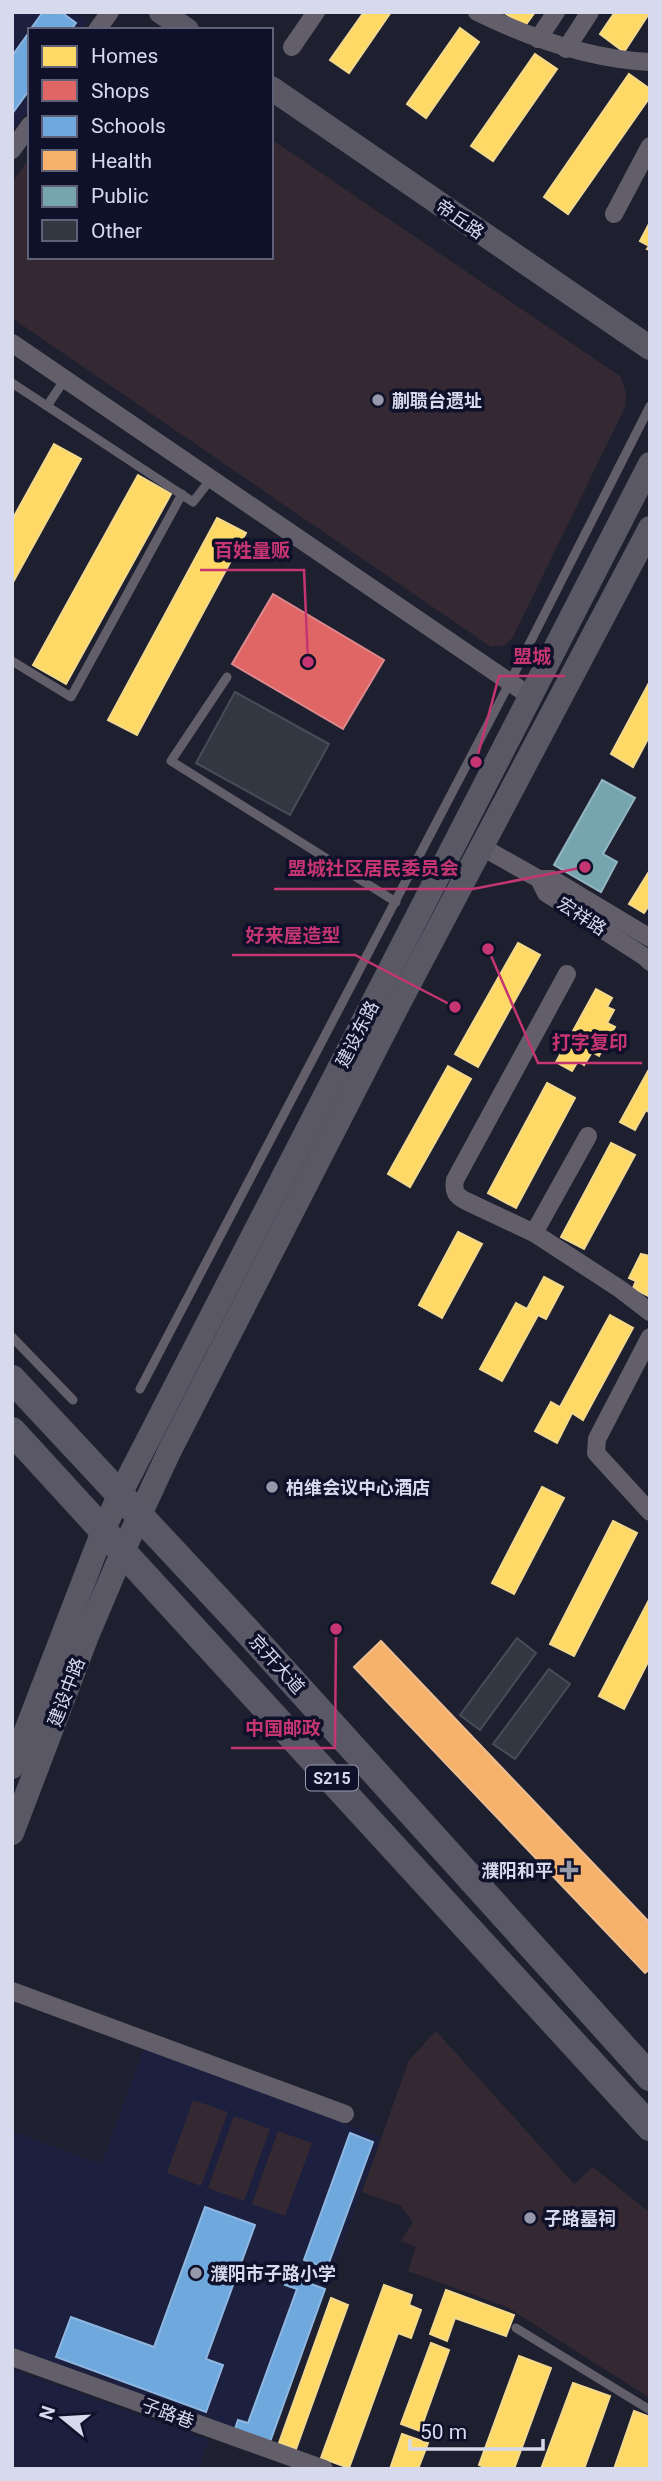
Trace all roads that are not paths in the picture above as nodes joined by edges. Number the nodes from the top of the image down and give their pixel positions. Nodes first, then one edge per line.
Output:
1 (110, 12) edge
2 (161, 12) edge
3 (316, 12) edge
4 (477, 12) edge
5 (556, 12) edge
6 (590, 12) edge
7 (98, 28) edge
8 (184, 28) edge
9 (538, 39) junction
10 (292, 47) dead end
11 (566, 49) junction
12 (650, 62) edge
13 (273, 89) edge
14 (28, 128) edge
15 (650, 146) edge
16 (12, 150) edge
17 (614, 214) dead end
18 (12, 343) edge
19 (650, 348) edge
20 (65, 379) junction
21 (12, 383) edge
22 (47, 405) junction
23 (650, 405) edge
24 (650, 464) edge
25 (211, 479) junction
26 (181, 494) junction
27 (650, 528) edge
28 (12, 661) edge
29 (227, 677) dead end
30 (520, 689) junction
31 (482, 847) junction
32 (539, 879) junction
33 (396, 902) junction
34 (650, 938) edge
35 (650, 962) edge
36 (567, 974) dead end
37 (588, 1136) dead end
38 (534, 1233) junction
39 (650, 1311) edge
40 (12, 1337) edge
41 (650, 1337) edge
42 (12, 1379) edge
43 (140, 1389) dead end
44 (73, 1400) dead end
45 (12, 1431) edge
46 (119, 1496) junction
47 (650, 1512) edge
48 (139, 1517) junction
49 (103, 1531) junction
50 (123, 1551) junction
51 (12, 1767) edge
52 (12, 1833) edge
53 (12, 1991) edge
54 (650, 2077) edge
55 (345, 2114) dead end
56 (650, 2127) edge
57 (516, 2328) dead end
58 (12, 2357) edge
59 (650, 2410) edge
60 (324, 2469) edge

1 - 7 street
2 - 8 main road
3 - 10 street
4 - 9 street
5 - 9 street
6 - 11 street
9 - 11 street
11 - 12 street
13 - 19 main road, 帝丘路
14 - 16 street
15 - 17 street
18 - 20 street
20 - 22 lane
20 - 25 street
21 - 22 lane
22 - 26 lane
23 - 30 lane
24 - 30 main road, 建设东路
25 - 26 lane
25 - 30 street
26 - 28 lane
27 - 31 main road, 建设东路
29 - 33 lane
30 - 33 lane
30 - 46 main road, 建设东路
31 - 32 street, 宏祥路
31 - 48 main road, 建设东路
32 - 34 street
32 - 35 street, 宏祥路
33 - 43 lane
36 - 38 street
37 - 38 street
38 - 39 street
40 - 44 lane
41 - 47 street
42 - 46 main road, 京开大道 / S215
45 - 49 main road, 京开大道 / S215
46 - 48 main road, 京开大道 / S215
46 - 49 main road, 建设东路
48 - 50 main road, 建设东路
48 - 54 main road, 京开大道 / S215
49 - 50 main road, 京开大道 / S215
49 - 51 main road, 建设中路
50 - 52 main road, 建设中路
50 - 56 main road, 京开大道 / S215
53 - 55 street
57 - 59 lane
58 - 60 street, 子路巷

